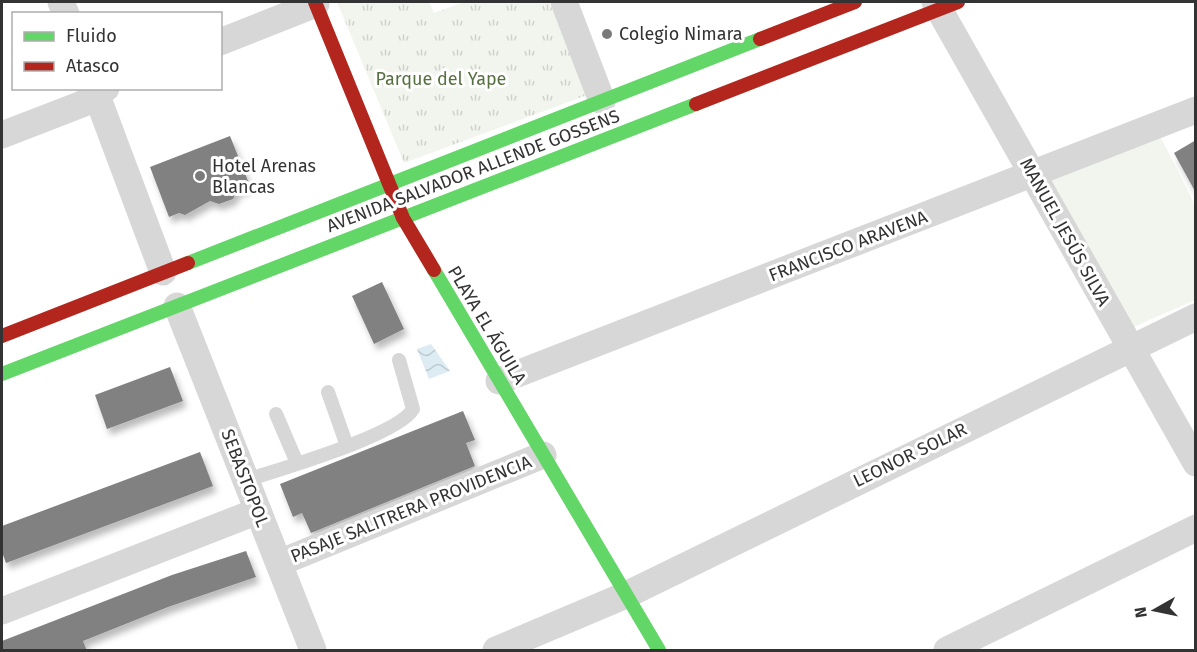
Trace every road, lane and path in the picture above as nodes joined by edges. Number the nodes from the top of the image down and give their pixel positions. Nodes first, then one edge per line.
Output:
1 (564, 2) edge
2 (855, 2) edge
3 (316, 3) edge
4 (944, 4) edge
5 (222, 41) edge
6 (99, 91) edge
7 (602, 100) junction
8 (1196, 110) edge
9 (2, 135) edge
10 (1032, 174) junction
11 (389, 184) junction
12 (403, 218) junction
13 (164, 272) junction
14 (177, 306) junction
15 (1196, 317) edge
16 (2, 336) edge
17 (1130, 347) junction
18 (399, 360) dead end
19 (2, 374) edge
20 (500, 381) junction
21 (328, 392) dead end
22 (276, 414) dead end
23 (347, 446) junction
24 (543, 455) junction
25 (297, 463) junction
26 (1196, 463) edge
27 (247, 480) junction
28 (258, 511) junction
29 (1196, 528) edge
30 (279, 563) junction
31 (626, 594) junction
32 (2, 611) edge
33 (313, 651) edge
34 (496, 651) edge
35 (659, 651) edge
36 (947, 651) edge

1 - 7 street
2 - 7 main road, AVENIDA SALVADOR ALLENDE GOSSENS
3 - 5 street
3 - 11 main road, PLAYA EL ÁGUILA
4 - 10 street, MANUEL JESÚS SILVA
4 - 12 main road, AVENIDA SALVADOR ALLENDE GOSSENS
6 - 9 street
6 - 13 street
7 - 11 main road, AVENIDA SALVADOR ALLENDE GOSSENS
8 - 10 street, FRANCISCO ARAVENA
10 - 17 street, MANUEL JESÚS SILVA
10 - 20 street, FRANCISCO ARAVENA
11 - 12 main road, PLAYA EL ÁGUILA
11 - 13 main road, AVENIDA SALVADOR ALLENDE GOSSENS
12 - 14 main road, AVENIDA SALVADOR ALLENDE GOSSENS
12 - 20 main road, PLAYA EL ÁGUILA
13 - 16 main road, AVENIDA SALVADOR ALLENDE GOSSENS
14 - 19 main road, AVENIDA SALVADOR ALLENDE GOSSENS
14 - 27 street, SEBASTOPOL
15 - 17 street, LEONOR SOLAR
17 - 26 street, MANUEL JESÚS SILVA
17 - 31 street, LEONOR SOLAR
18 - 23 lane
20 - 24 main road, PLAYA EL ÁGUILA
21 - 23 lane
22 - 25 lane
23 - 25 lane
24 - 30 street, PASAJE SALITRERA PROVIDENCIA
24 - 31 main road, PLAYA EL ÁGUILA
25 - 27 lane
27 - 28 street, SEBASTOPOL
28 - 30 street, SEBASTOPOL
28 - 32 street
29 - 36 street
30 - 33 street, SEBASTOPOL
31 - 34 street, LEONOR SOLAR
31 - 35 main road, PLAYA EL ÁGUILA

